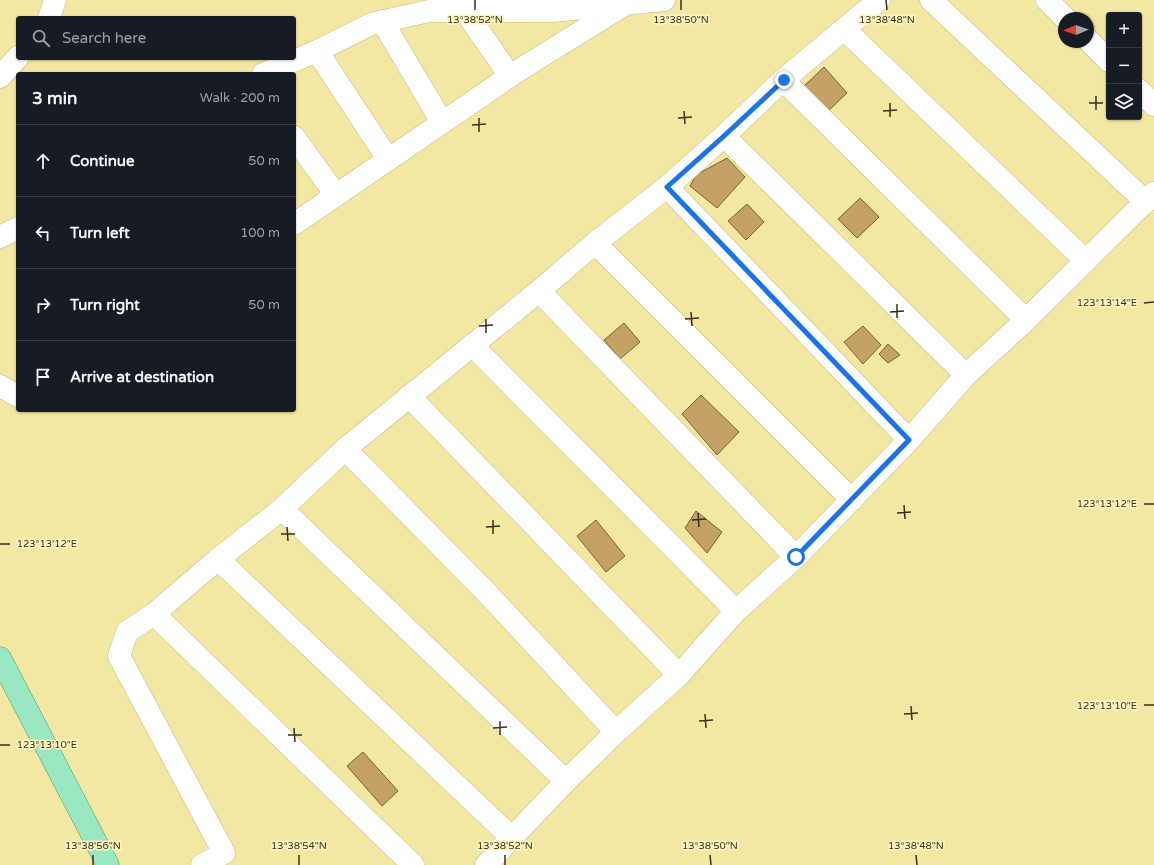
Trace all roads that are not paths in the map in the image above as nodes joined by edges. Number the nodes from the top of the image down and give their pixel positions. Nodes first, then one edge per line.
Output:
1 (55, 0) edge
2 (664, 0) edge
3 (880, 0) edge
4 (931, 0) edge
5 (1047, 0) edge
6 (626, 4) junction
7 (465, 11) junction
8 (1059, 12) edge
9 (51, 16) edge
10 (382, 21) junction
11 (844, 29) junction
12 (1094, 46) edge
13 (317, 51) junction
14 (1106, 58) edge
15 (16, 59) edge
16 (296, 60) edge
17 (296, 60) edge
18 (268, 72) edge
19 (510, 76) junction
20 (0, 77) edge
21 (784, 80) junction
22 (1142, 93) edge
23 (1154, 105) edge
24 (442, 122) junction
25 (724, 136) junction
26 (296, 139) edge
27 (388, 159) junction
28 (667, 187) junction
29 (336, 195) junction
30 (1150, 197) edge
31 (296, 223) edge
32 (16, 229) edge
33 (0, 237) edge
34 (595, 243) junction
35 (1086, 262) junction
36 (539, 291) junction
37 (1026, 320) junction
38 (472, 345) junction
39 (966, 375) junction
40 (0, 386) edge
41 (16, 395) edge
42 (409, 396) junction
43 (909, 440) junction
44 (345, 449) junction
45 (852, 500) junction
46 (282, 509) junction
47 (796, 557) junction
48 (218, 559) junction
49 (736, 611) junction
50 (154, 614) junction
51 (0, 658) edge
52 (679, 674) junction
53 (616, 732) junction
54 (566, 781) junction
55 (512, 838) junction
56 (227, 859) edge
57 (108, 865) edge
58 (202, 865) edge
59 (413, 865) edge
60 (486, 865) edge

1 - 9 street
2 - 6 street
3 - 11 street
4 - 30 street
5 - 8 street
6 - 7 street
6 - 19 street
7 - 10 street
7 - 19 street
10 - 13 street
10 - 24 street
11 - 21 street
11 - 35 street
12 - 14 street
13 - 17 street
13 - 27 street
15 - 20 street
16 - 18 street
19 - 24 street
21 - 25 street
21 - 37 street
22 - 23 street
24 - 27 street
25 - 28 street
25 - 39 street
26 - 29 street
27 - 29 street
28 - 34 street
28 - 43 street
29 - 31 street
30 - 35 street
32 - 33 street
34 - 36 street
34 - 45 street
35 - 37 street
36 - 38 street
36 - 47 street
37 - 39 street
38 - 42 street
38 - 49 street
39 - 43 street
40 - 41 street
42 - 44 street
42 - 52 street
43 - 45 street
44 - 46 street
44 - 53 street
45 - 47 street
46 - 48 street
46 - 54 street
47 - 49 street
48 - 50 street
48 - 55 street
49 - 52 street
50 - 56 street
50 - 59 street
51 - 57 main road
52 - 53 street
53 - 54 street
54 - 55 street
55 - 60 street
56 - 58 street

